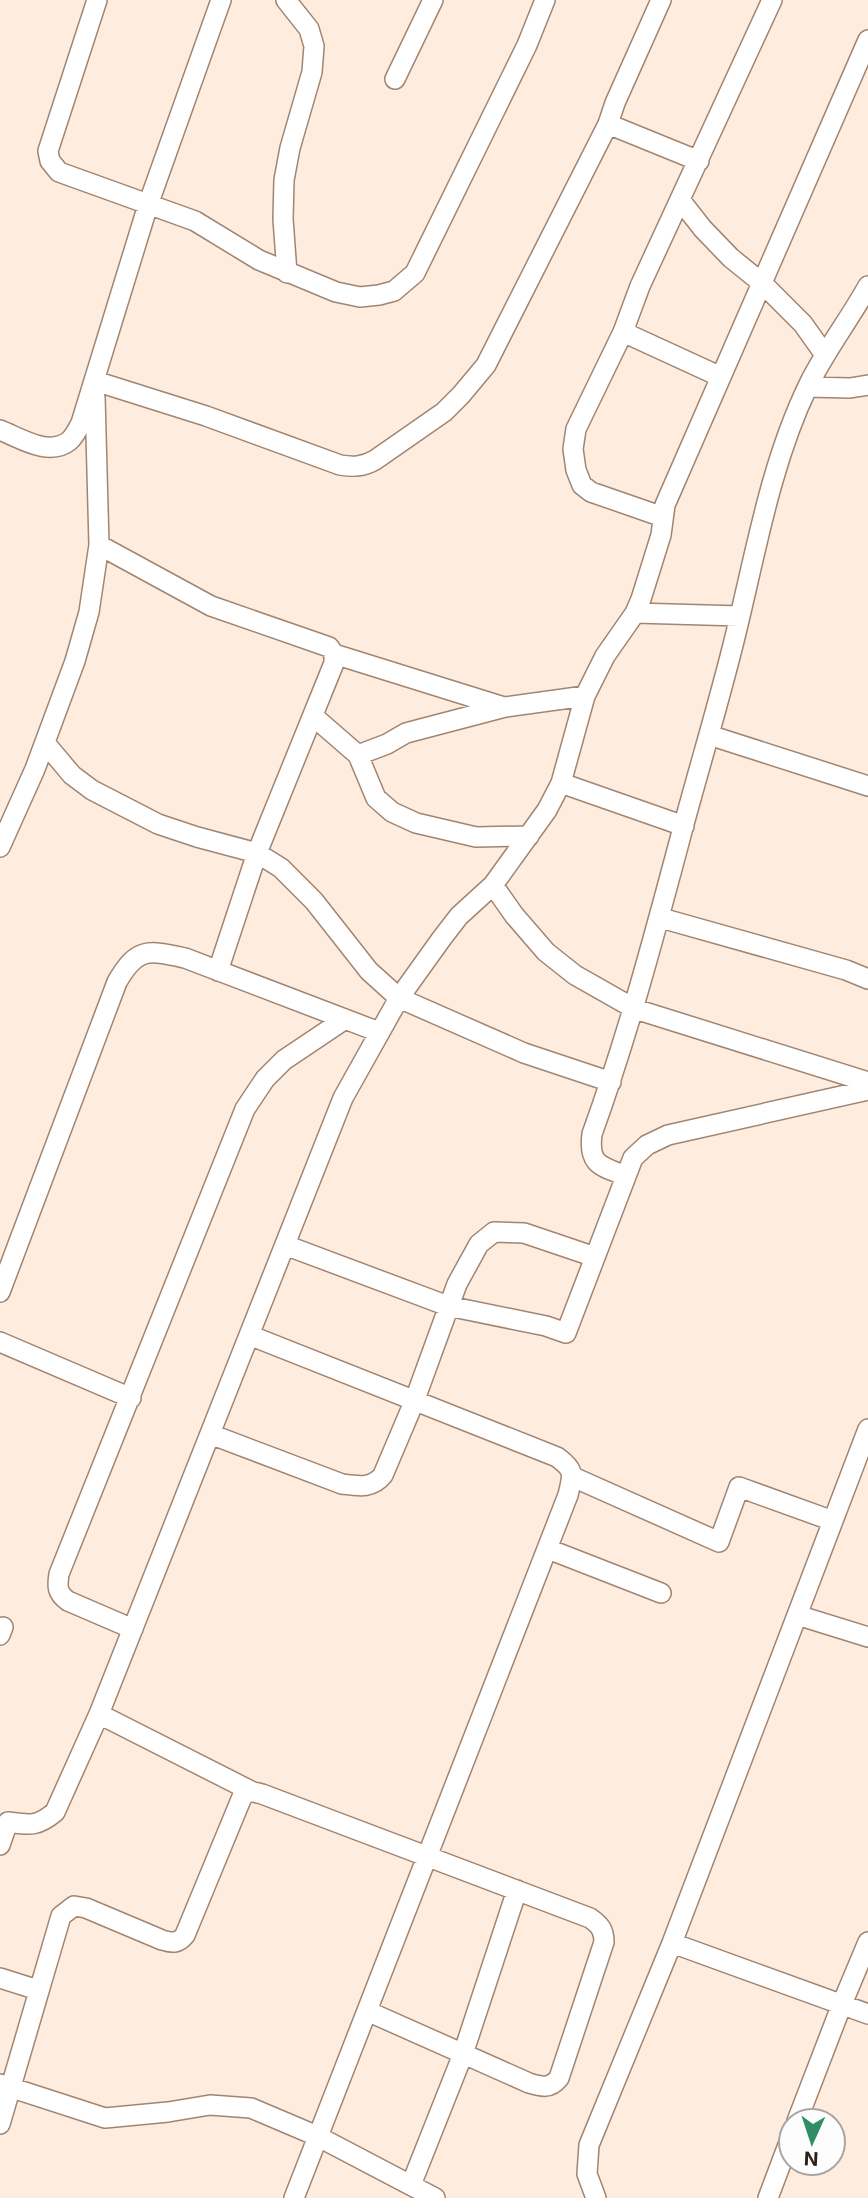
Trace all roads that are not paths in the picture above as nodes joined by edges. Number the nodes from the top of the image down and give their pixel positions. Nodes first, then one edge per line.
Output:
1 (97, 0) edge
2 (221, 0) edge
3 (286, 0) edge
4 (433, 0) edge
5 (545, 0) edge
6 (661, 0) edge
7 (772, 0) edge
8 (868, 40) edge
9 (395, 79) dead end
10 (608, 124) junction
11 (699, 161) junction
12 (681, 201) junction
13 (148, 205) junction
14 (287, 273) junction
15 (762, 283) junction
16 (868, 286) edge
17 (623, 332) junction
18 (108, 336) junction
19 (825, 355) junction
20 (721, 377) junction
21 (95, 382) junction
22 (868, 385) edge
23 (808, 387) junction
24 (0, 430) edge
25 (663, 517) junction
26 (99, 545) junction
27 (635, 613) junction
28 (740, 616) junction
29 (334, 654) junction
30 (585, 696) junction
31 (505, 707) junction
32 (313, 716) junction
33 (709, 735) junction
34 (45, 743) junction
35 (358, 755) junction
36 (561, 783) junction
37 (868, 786) edge
38 (684, 826) junction
39 (529, 836) junction
40 (0, 847) edge
41 (257, 853) junction
42 (493, 886) junction
43 (661, 918) junction
44 (218, 971) junction
45 (868, 979) edge
46 (399, 998) junction
47 (635, 1009) junction
48 (345, 1019) junction
49 (379, 1032) junction
50 (611, 1082) junction
51 (868, 1082) edge
52 (868, 1090) edge
53 (626, 1176) junction
54 (285, 1245) junction
55 (595, 1257) junction
56 (0, 1292) edge
57 (449, 1306) junction
58 (249, 1335) junction
59 (0, 1342) edge
60 (131, 1398) junction
61 (414, 1402) junction
62 (868, 1429) edge
63 (210, 1434) junction
64 (573, 1477) junction
65 (833, 1521) junction
66 (548, 1549) junction
67 (661, 1593) dead end
68 (797, 1615) junction
69 (133, 1629) junction
70 (868, 1637) edge
71 (99, 1714) junction
72 (251, 1791) junction
73 (4, 1820) edge
74 (0, 1845) edge
75 (429, 1856) junction
76 (517, 1890) junction
77 (868, 1942) edge
78 (672, 1943) junction
79 (0, 1978) edge
80 (38, 1990) junction
81 (842, 2004) junction
82 (367, 2011) junction
83 (868, 2014) edge
84 (463, 2054) junction
85 (5, 2085) edge
86 (802, 2107) edge
87 (0, 2124) edge
88 (317, 2136) junction
89 (777, 2174) edge
90 (411, 2185) junction
91 (294, 2198) edge
92 (435, 2198) edge
93 (596, 2198) edge
94 (768, 2198) edge

1 - 13 street
2 - 13 street
3 - 14 street
4 - 9 street
5 - 14 street
6 - 10 street
7 - 11 street
8 - 15 street
10 - 11 street
10 - 21 street
11 - 12 street
12 - 15 street
12 - 17 street
13 - 14 street
13 - 18 street
15 - 19 street
15 - 20 street
16 - 19 street
17 - 20 street
17 - 25 street
18 - 21 street
18 - 24 street
19 - 23 street
20 - 25 street
21 - 26 street
22 - 23 street
23 - 28 street
25 - 27 street
26 - 29 street
26 - 34 street
27 - 28 street
27 - 30 street
28 - 33 street
29 - 31 street
29 - 32 street
30 - 31 street
30 - 36 street
31 - 35 street
32 - 35 street
32 - 41 street
33 - 37 street
33 - 38 street
34 - 40 street
34 - 41 street
35 - 39 street
36 - 38 street
36 - 39 street
38 - 43 street
39 - 42 street
41 - 44 street
41 - 46 street
42 - 46 street
42 - 47 street
43 - 45 street
43 - 47 street
44 - 48 street
44 - 56 street
46 - 49 street
46 - 50 street
47 - 50 street
47 - 51 street
48 - 49 street
48 - 60 street
49 - 54 street
50 - 53 street
52 - 53 street
53 - 55 street
54 - 57 street
54 - 58 street
55 - 57 street
55 - 57 street
57 - 61 street
58 - 61 street
58 - 63 street
59 - 60 street
60 - 69 street
61 - 63 street
61 - 64 street
62 - 65 street
63 - 69 street
64 - 65 street
64 - 66 street
65 - 68 street
66 - 67 street
66 - 75 street
68 - 70 street
68 - 78 street
69 - 71 street
71 - 72 street
71 - 73 street
72 - 75 street
72 - 80 street
73 - 74 street
75 - 76 street
75 - 82 street
76 - 84 street
76 - 84 street
77 - 81 street
78 - 81 street
78 - 93 street
79 - 80 street
80 - 85 street
81 - 83 street
81 - 86 street
82 - 84 street
82 - 88 street
84 - 90 street
85 - 87 street
85 - 88 street
88 - 90 street
88 - 91 street
89 - 94 street
90 - 92 street

